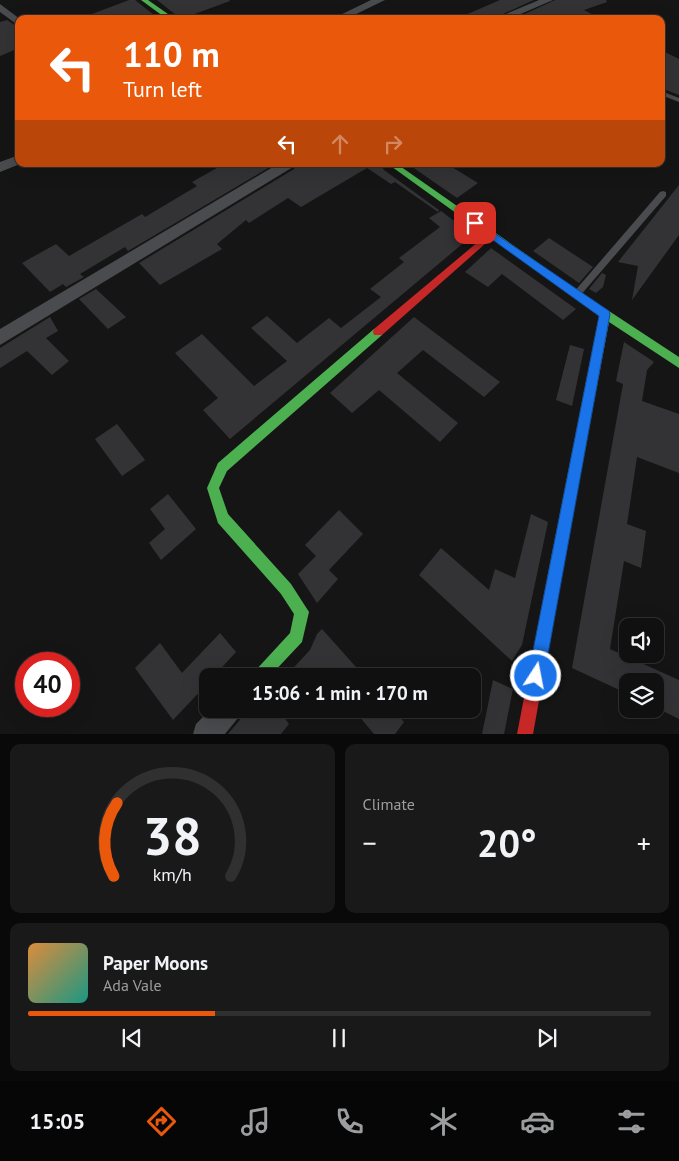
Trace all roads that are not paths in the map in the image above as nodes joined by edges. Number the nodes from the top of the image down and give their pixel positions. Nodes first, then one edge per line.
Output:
1 (144, 0) edge
2 (548, 0) edge
3 (374, 1) edge
4 (0, 7) edge
5 (166, 15) edge
6 (345, 15) edge
7 (509, 15) edge
8 (15, 20) edge
9 (665, 95) edge
10 (679, 100) edge
11 (15, 161) edge
12 (0, 167) edge
13 (283, 167) edge
14 (396, 167) edge
15 (663, 194) dead end
16 (491, 234) junction
17 (576, 295) junction
18 (605, 314) junction
19 (0, 338) edge
20 (679, 363) edge
21 (268, 668) edge
22 (221, 718) edge
23 (206, 734) edge
24 (525, 734) edge

1 - 5 street
2 - 7 street
3 - 6 street
4 - 8 street
9 - 10 lane
11 - 12 street
13 - 19 street
14 - 16 street
15 - 17 lane
16 - 17 street
16 - 21 street
17 - 18 street
18 - 20 street
18 - 24 street
22 - 23 street

